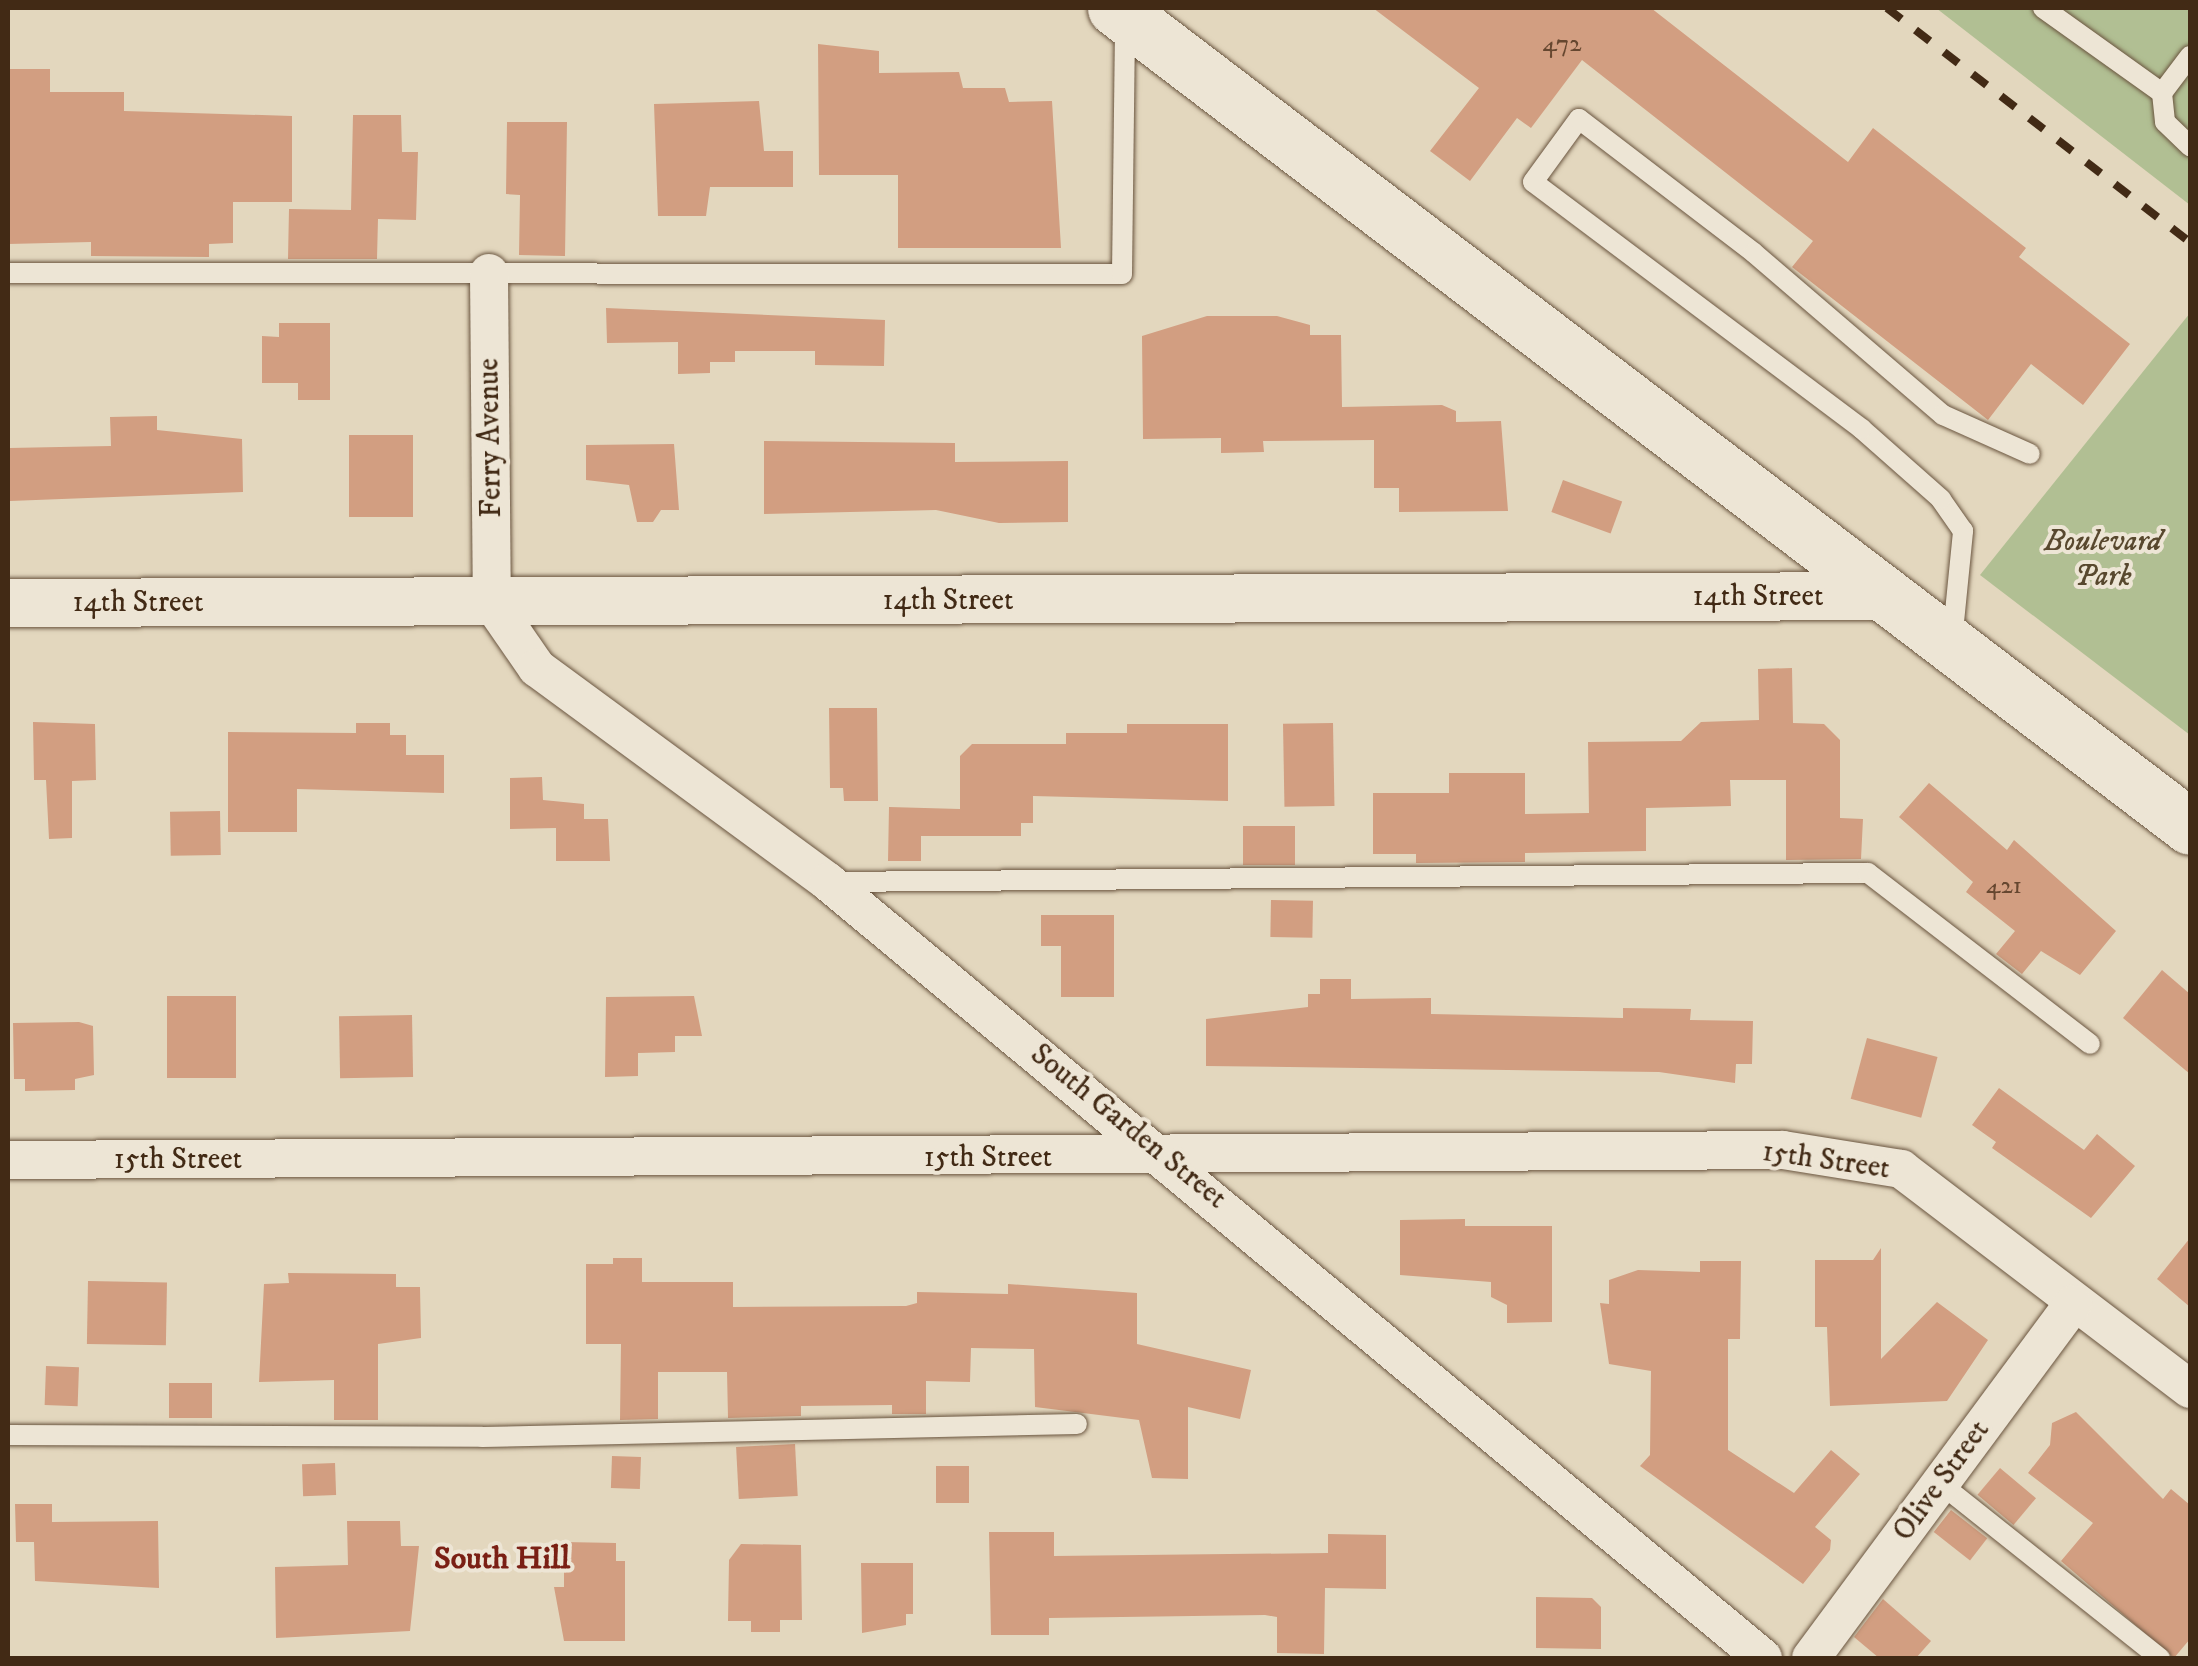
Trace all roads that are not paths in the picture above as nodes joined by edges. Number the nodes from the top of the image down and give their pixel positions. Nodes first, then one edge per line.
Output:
1 (2043, 8) edge
2 (1120, 11) edge
3 (2190, 56) edge
4 (2162, 93) junction
5 (2190, 146) edge
6 (8, 273) edge
7 (489, 274) junction
8 (2030, 454) dead end
9 (1888, 596) junction
10 (8, 603) edge
11 (492, 603) junction
12 (1952, 644) junction
13 (2190, 828) edge
14 (828, 882) junction
15 (2090, 1044) dead end
16 (1165, 1157) junction
17 (8, 1160) edge
18 (2073, 1304) junction
19 (2190, 1389) edge
20 (1077, 1424) dead end
21 (8, 1436) edge
22 (1940, 1484) junction
23 (1762, 1658) edge
24 (1812, 1658) edge
25 (2160, 1658) edge

1 - 4 lane
2 - 7 lane
2 - 9 main road
3 - 4 lane
4 - 5 lane
6 - 7 lane
7 - 11 street, Ferry Avenue
8 - 12 lane
9 - 11 street, 14th Street
9 - 12 main road
10 - 11 street, 14th Street
11 - 14 street, South Garden Street
12 - 13 main road
14 - 15 lane
14 - 16 street, South Garden Street
16 - 17 street, 15th Street
16 - 18 street, 15th Street
16 - 23 street, South Garden Street
18 - 19 street, 15th Street
18 - 22 street, Olive Street
20 - 21 lane
22 - 24 street, Olive Street
22 - 25 lane

